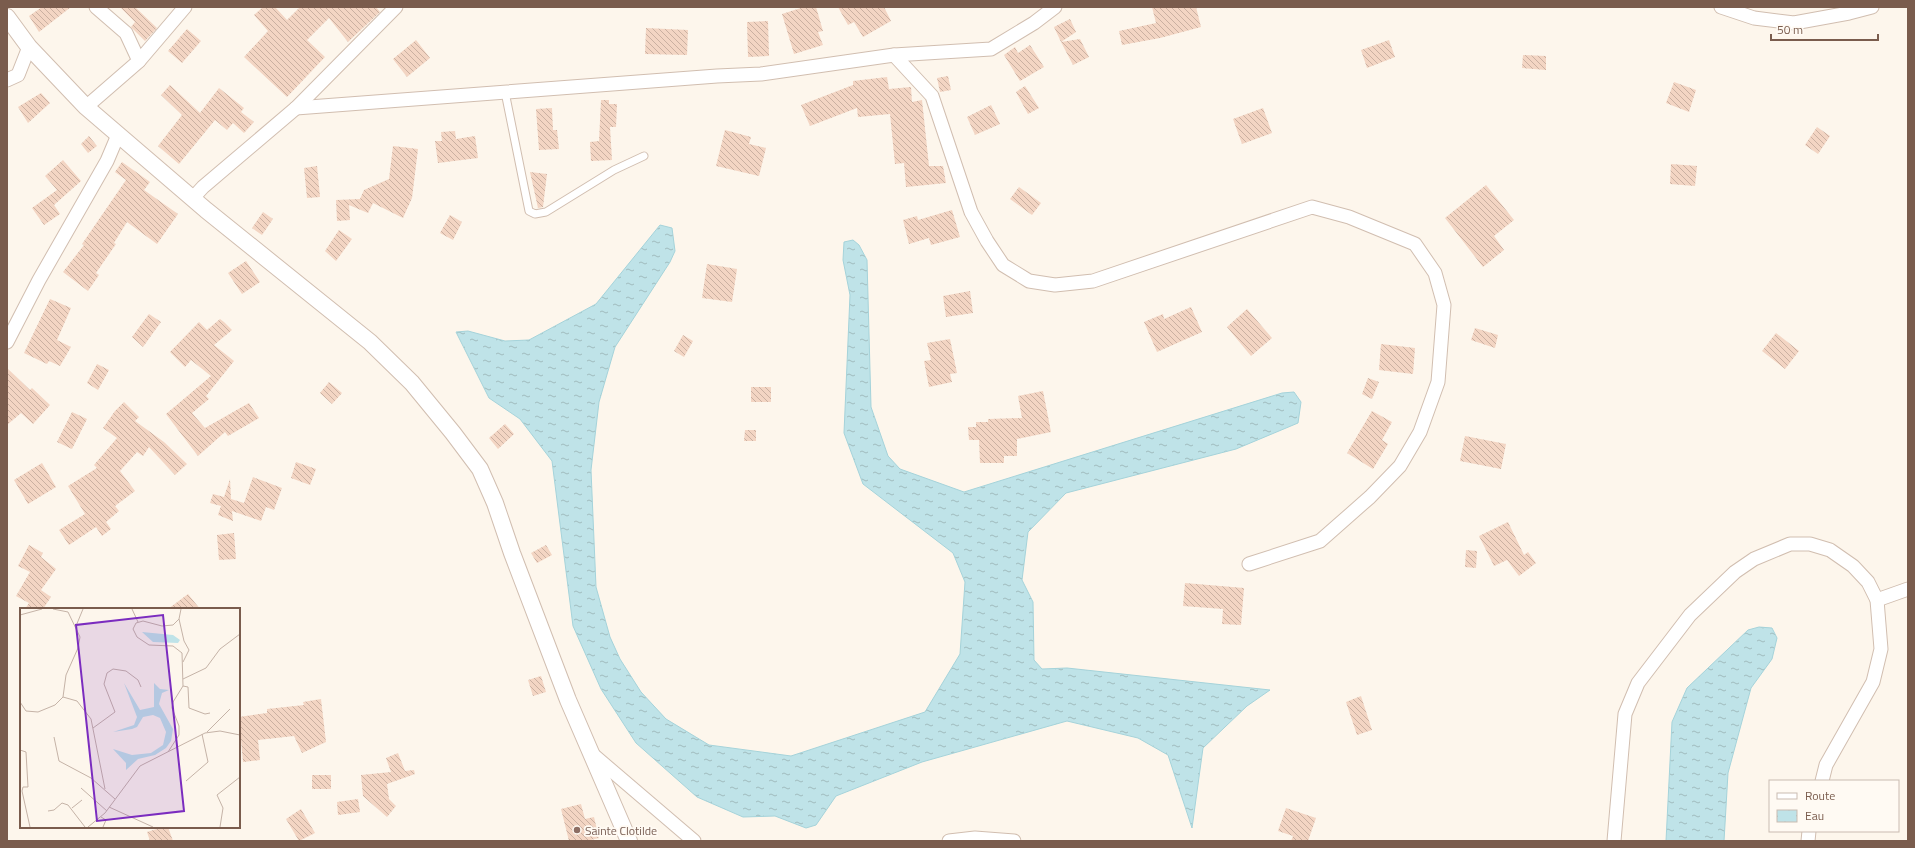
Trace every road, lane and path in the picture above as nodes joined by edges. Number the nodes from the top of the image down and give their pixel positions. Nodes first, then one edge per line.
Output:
1 (96, 7) edge
2 (184, 7) edge
3 (396, 7) edge
4 (1055, 7) edge
5 (1722, 7) edge
6 (1872, 7) edge
7 (7, 17) edge
8 (29, 47) junction
9 (894, 55) junction
10 (139, 60) junction
11 (7, 80) edge
12 (505, 92) junction
13 (86, 107) junction
14 (296, 108) junction
15 (118, 135) junction
16 (644, 156) dead end
17 (192, 199) junction
18 (7, 342) edge
19 (1249, 564) dead end
20 (1908, 589) edge
21 (1877, 600) junction
22 (591, 753) junction
23 (1822, 780) edge
24 (629, 841) edge
25 (694, 841) edge
26 (949, 841) edge
27 (1014, 841) edge
28 (1614, 841) edge

1 - 10 street
2 - 10 street
3 - 14 street
4 - 9 street
5 - 6 street
7 - 8 street
8 - 11 street
8 - 13 street
9 - 12 street
9 - 19 street
10 - 13 street
12 - 14 street
12 - 16 lane
13 - 15 street
14 - 17 street
15 - 17 street
15 - 18 street
17 - 22 street
20 - 21 street
21 - 23 street
21 - 28 street
22 - 24 street
22 - 25 street
26 - 27 street

